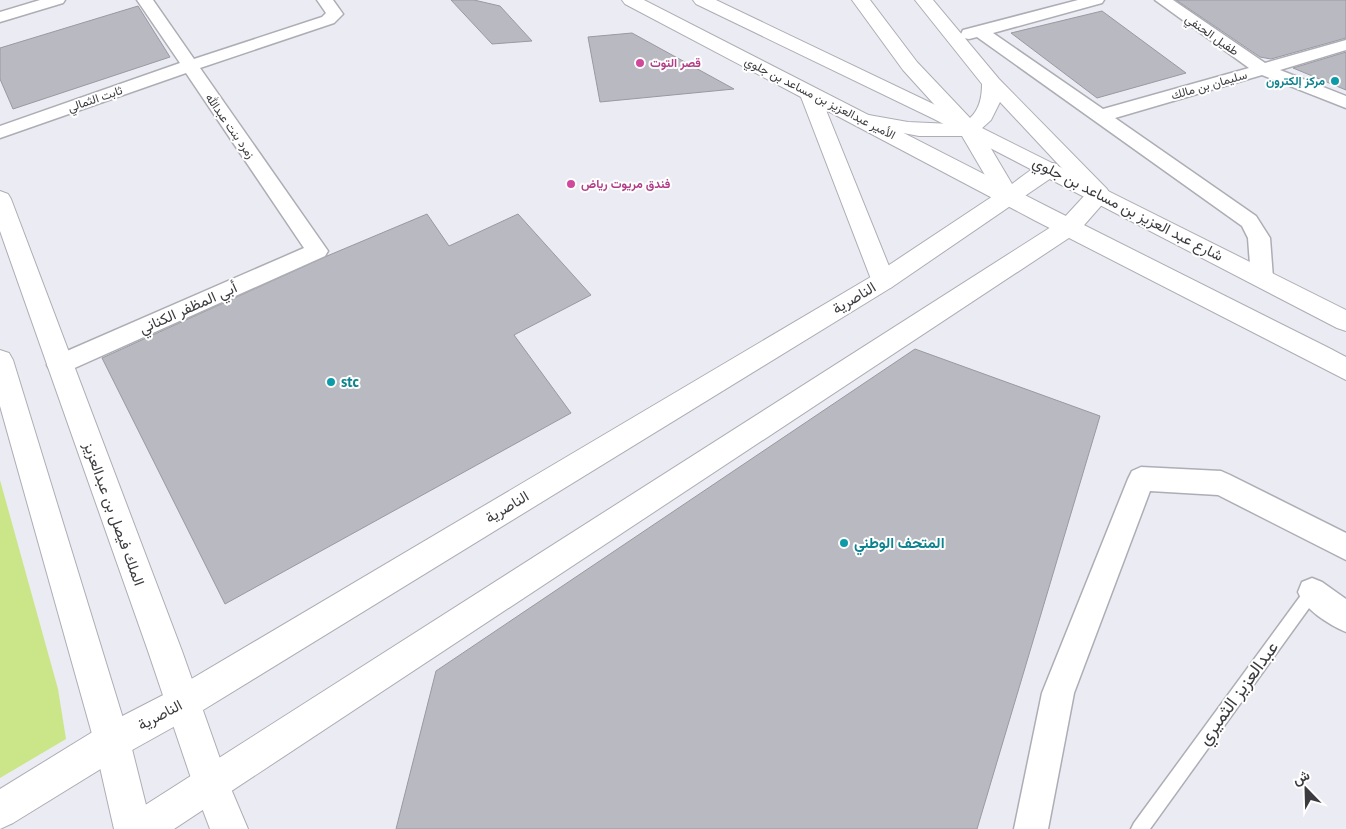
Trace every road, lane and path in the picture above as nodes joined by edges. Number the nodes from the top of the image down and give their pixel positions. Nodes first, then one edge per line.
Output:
1 (57, 0) edge
2 (146, 0) edge
3 (325, 0) edge
4 (631, 0) edge
5 (702, 0) edge
6 (861, 0) edge
7 (924, 0) edge
8 (1096, 0) edge
9 (1162, 0) edge
10 (0, 17) edge
11 (980, 31) junction
12 (955, 38) junction
13 (1346, 45) edge
14 (189, 66) junction
15 (1262, 69) junction
16 (992, 83) junction
17 (808, 92) junction
18 (1346, 102) edge
19 (1101, 116) junction
20 (863, 120) junction
21 (968, 128) junction
22 (0, 132) edge
23 (1049, 169) junction
24 (1099, 194) junction
25 (1009, 197) junction
26 (0, 199) edge
27 (1070, 226) junction
28 (316, 251) joint
29 (1262, 278) junction
30 (883, 281) junction
31 (1297, 296) junction
32 (1346, 322) edge
33 (1278, 332) junction
34 (0, 360) edge
35 (59, 365) junction
36 (1346, 369) edge
37 (1346, 547) edge
38 (1312, 592) joint
39 (1346, 617) edge
40 (183, 703) junction
41 (112, 741) junction
42 (211, 784) junction
43 (0, 810) edge
44 (133, 829) edge
45 (140, 829) edge
46 (229, 829) edge
47 (1031, 829) edge
48 (1140, 829) edge

1 - 10 street
2 - 14 street, زمرد بنت عبدالله
3 - 14 street, ثابت الثمالي
4 - 17 main road, الأمير عبدالعزيز بن مساعد بن جلوي
5 - 21 main road, شارع عبد العزيز بن مساعد بن جلوي
6 - 21 main road
7 - 12 main road
8 - 11 street
9 - 15 street, طفيل الحنفي
11 - 12 street
11 - 19 street
12 - 16 main road
13 - 15 street, سليمان بن مالك
14 - 22 street, ثابت الثمالي
14 - 28 street, زمرد بنت عبدالله
15 - 18 street, طفيل الحنفي
15 - 19 street, سليمان بن مالك
16 - 21 main road
16 - 24 main road
17 - 20 main road, الأمير عبدالعزيز بن مساعد بن جلوي
17 - 30 main road
19 - 29 street
20 - 21 main road
20 - 25 main road, الأمير عبدالعزيز بن مساعد بن جلوي
21 - 23 main road, شارع عبد العزيز بن مساعد بن جلوي
21 - 25 main road
23 - 24 main road, شارع عبد العزيز بن مساعد بن جلوي
23 - 25 main road, الناصرية
24 - 27 main road
24 - 29 main road, شارع عبد العزيز بن مساعد بن جلوي
25 - 27 main road
25 - 30 main road, الناصرية
26 - 35 main road, الملك فيصل بن عبدالعزيز
27 - 33 main road
27 - 42 main road
28 - 35 street, أبي المظفر الكناني
29 - 31 main road, شارع عبد العزيز بن مساعد بن جلوي
30 - 40 main road, الناصرية
31 - 32 main road, شارع عبد العزيز بن مساعد بن جلوي
31 - 33 main road
33 - 36 main road
34 - 41 main road
35 - 40 main road, الملك فيصل بن عبدالعزيز
37 - 47 street
38 - 39 street, عبدالعزيز الثميري
38 - 48 lane, عبدالعزيز الثميري
40 - 41 main road, الناصرية
40 - 42 main road, الملك فيصل بن عبدالعزيز
41 - 43 main road, الناصرية
41 - 44 main road
42 - 45 main road
42 - 46 main road, الملك فيصل بن عبدالعزيز

